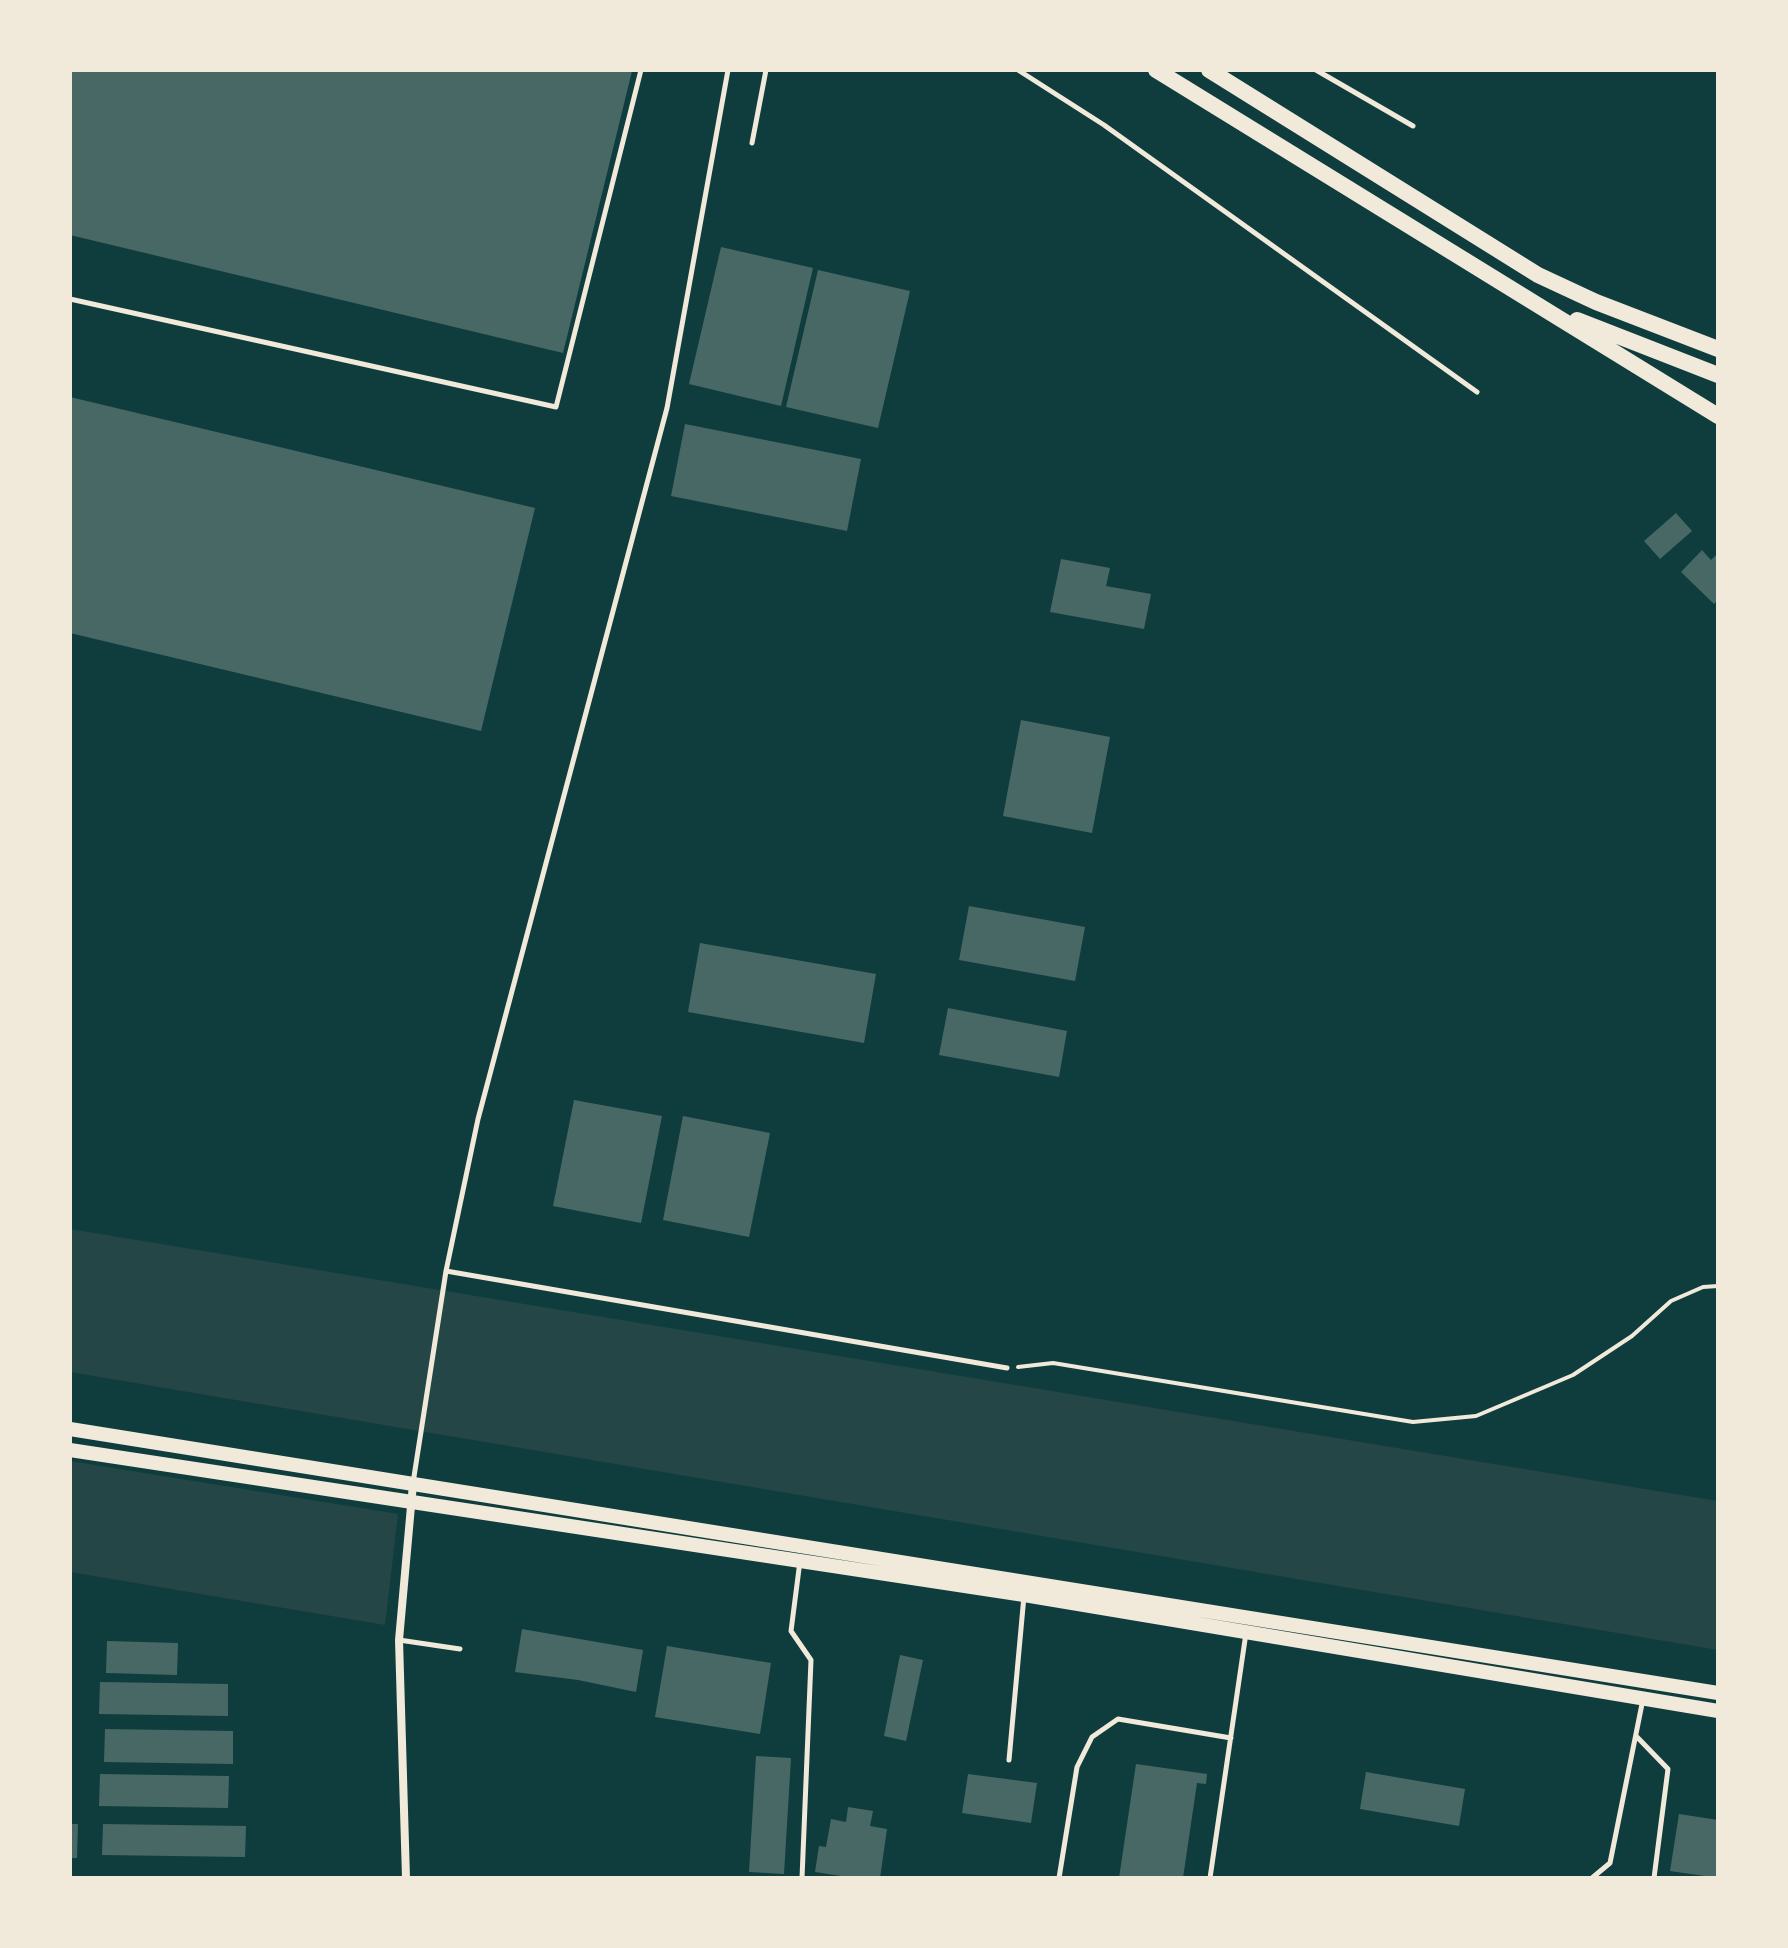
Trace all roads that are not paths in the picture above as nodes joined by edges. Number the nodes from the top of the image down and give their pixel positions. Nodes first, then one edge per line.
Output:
1 (641, 70) edge
2 (728, 70) edge
3 (766, 70) edge
4 (1018, 70) edge
5 (1156, 70) edge
6 (1209, 70) edge
7 (1316, 70) edge
8 (1413, 126) dead end
9 (752, 143) dead end
10 (1524, 298) junction
11 (70, 299) edge
12 (1718, 349) edge
13 (1718, 375) edge
14 (1477, 392) dead end
15 (1718, 416) edge
16 (446, 1271) junction
17 (1007, 1368) road end
18 (70, 1429) edge
19 (70, 1450) edge
20 (413, 1484) junction
21 (410, 1501) junction
22 (800, 1560) junction
23 (1024, 1595) junction
24 (1246, 1632) junction
25 (399, 1640) junction
26 (460, 1649) dead end
27 (1718, 1693) edge
28 (1643, 1698) junction
29 (1718, 1711) edge
30 (1636, 1736) junction
31 (1231, 1738) junction
32 (1009, 1760) dead end
33 (406, 1878) edge
34 (802, 1878) edge
35 (1059, 1878) edge
36 (1210, 1878) edge
37 (1592, 1878) edge
38 (1654, 1878) edge

1 - 11 lane
2 - 16 lane
3 - 9 lane
4 - 14 lane
5 - 10 main road
6 - 12 main road
7 - 8 lane
10 - 13 main road
10 - 15 main road
16 - 17 lane
16 - 20 lane
18 - 20 main road
19 - 21 main road
20 - 21 street
20 - 27 main road
21 - 22 main road
21 - 25 street
22 - 23 main road
22 - 34 lane
23 - 24 main road
23 - 32 lane
24 - 28 main road
24 - 31 lane
25 - 26 lane
25 - 33 street
28 - 29 main road
28 - 30 lane
30 - 37 lane
30 - 38 lane
31 - 35 lane
31 - 36 lane

